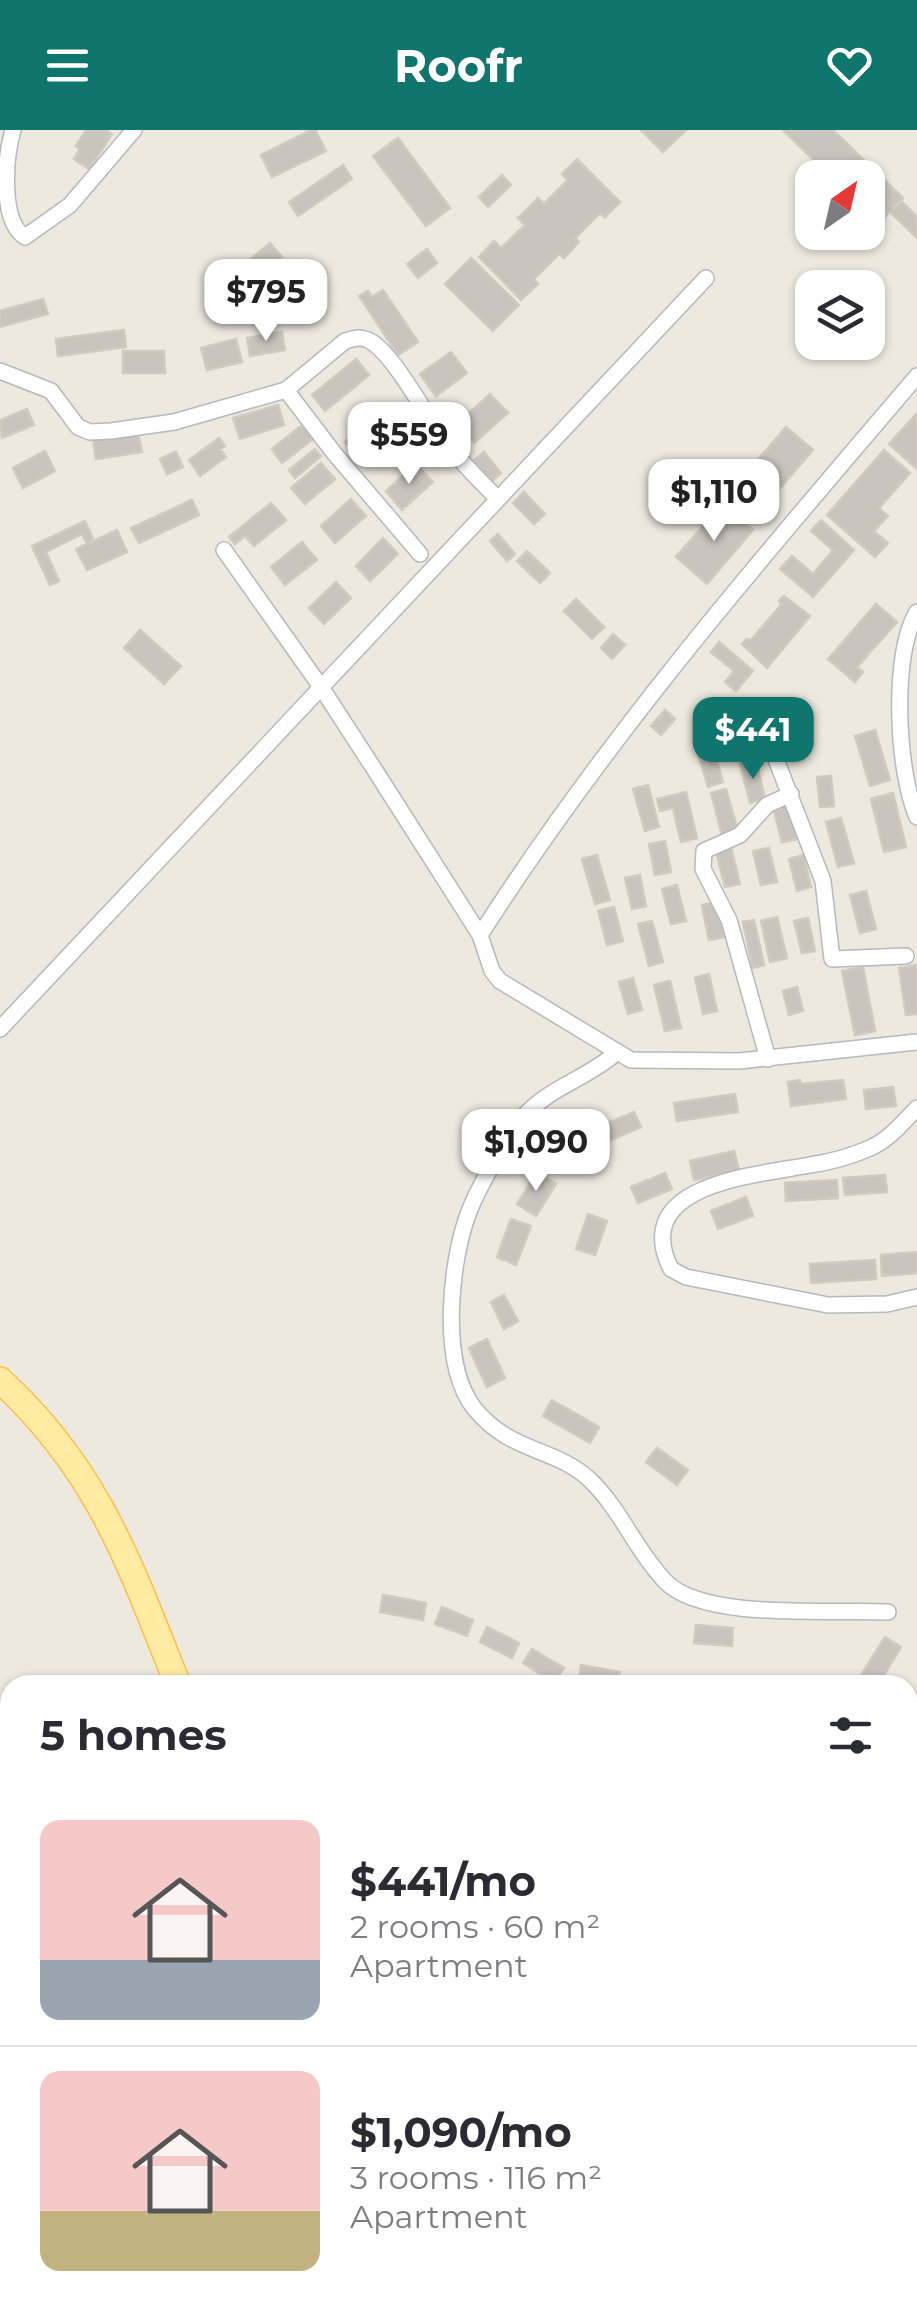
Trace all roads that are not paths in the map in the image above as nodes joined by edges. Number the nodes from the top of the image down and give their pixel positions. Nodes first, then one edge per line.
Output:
1 (13, 130) edge
2 (134, 130) edge
3 (706, 278) dead end
4 (0, 371) edge
5 (917, 376) edge
6 (286, 390) junction
7 (498, 499) junction
8 (224, 550) dead end
9 (420, 554) dead end
10 (917, 612) edge
11 (320, 687) junction
12 (777, 762) dead end
13 (792, 794) junction
14 (917, 817) edge
15 (480, 935) junction
16 (906, 956) dead end
17 (0, 1029) edge
18 (917, 1042) edge
19 (616, 1053) junction
20 (768, 1059) junction
21 (917, 1108) edge
22 (917, 1297) edge
23 (0, 1380) edge
24 (888, 1612) dead end
25 (174, 1675) edge

1 - 2 street
3 - 7 street
4 - 6 street
5 - 15 street
6 - 7 street
6 - 9 street
7 - 11 street
8 - 11 street
10 - 14 street
11 - 15 street
11 - 17 street
12 - 13 street
13 - 16 street
13 - 20 street
15 - 19 street
18 - 20 street
19 - 20 street
19 - 24 street
21 - 22 street
23 - 25 main road

